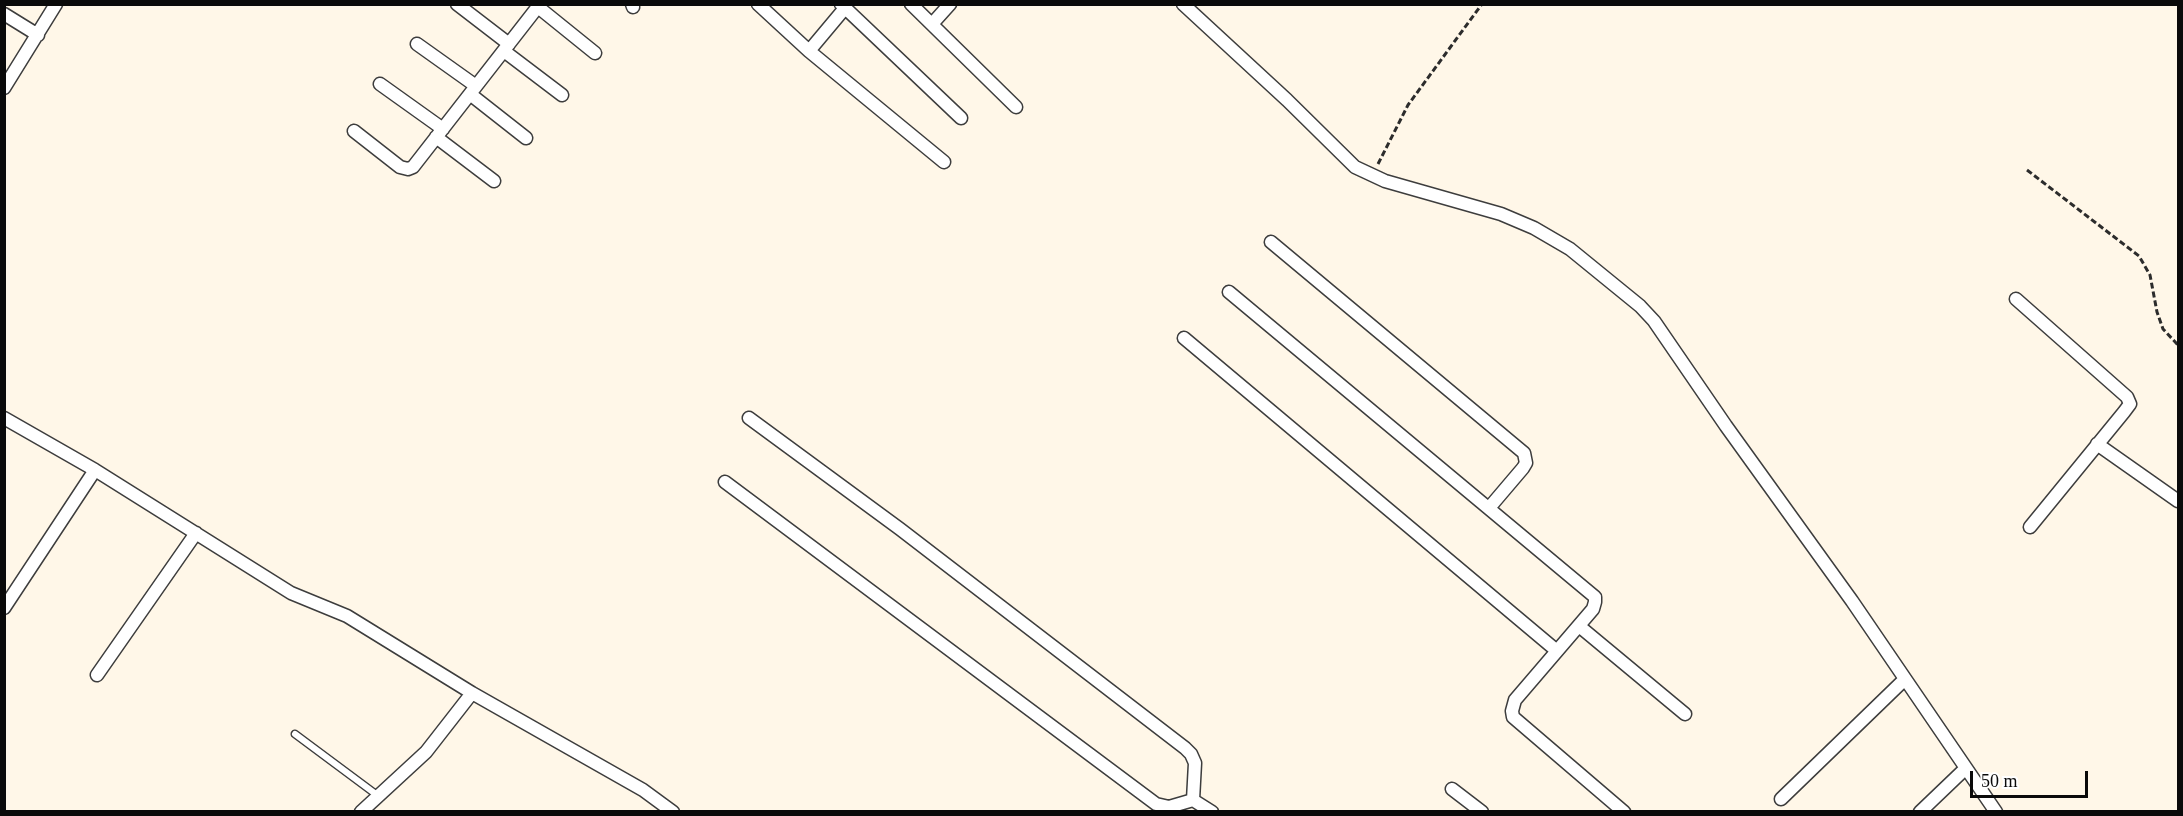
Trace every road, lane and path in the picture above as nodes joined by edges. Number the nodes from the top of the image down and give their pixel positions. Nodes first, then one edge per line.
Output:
1 (56, 4) edge
2 (457, 4) edge
3 (758, 4) edge
4 (912, 4) edge
5 (950, 4) edge
6 (1183, 4) edge
7 (1482, 4) edge
8 (539, 6) edge
9 (843, 6) edge
10 (4, 14) edge
11 (932, 24) junction
12 (38, 35) junction
13 (417, 44) dead end
14 (506, 48) junction
15 (809, 51) junction
16 (595, 53) dead end
17 (380, 84) dead end
18 (4, 88) edge
19 (473, 90) junction
20 (562, 95) dead end
21 (1016, 107) dead end
22 (961, 118) dead end
23 (354, 131) dead end
24 (439, 133) junction
25 (526, 138) dead end
26 (944, 162) dead end
27 (2027, 170) dead end
28 (1372, 176) junction
29 (494, 181) dead end
30 (1270, 242) dead end
31 (1229, 292) dead end
32 (2016, 298) dead end
33 (1184, 338) dead end
34 (2178, 345) edge
35 (4, 418) edge
36 (749, 418) dead end
37 (2097, 444) junction
38 (95, 470) junction
39 (725, 482) dead end
40 (2178, 501) edge
41 (1489, 508) junction
42 (2030, 527) dead end
43 (196, 533) junction
44 (4, 608) edge
45 (1578, 626) junction
46 (1557, 651) junction
47 (97, 675) dead end
48 (1905, 679) junction
49 (472, 693) junction
50 (1685, 714) dead end
51 (295, 734) dead end
52 (1966, 768) junction
53 (1452, 789) dead end
54 (377, 795) junction
55 (1781, 799) dead end
56 (1193, 800) junction
57 (361, 812) edge
58 (674, 812) edge
59 (1212, 812) edge
60 (1482, 812) edge
61 (1624, 812) edge
62 (1920, 812) edge
63 (1995, 812) edge

1 - 12 street
2 - 14 street
3 - 15 street
4 - 11 street
5 - 11 street
6 - 28 street
7 - 28 path
8 - 14 street
8 - 16 street
9 - 15 street
9 - 22 street
10 - 12 street
11 - 21 street
12 - 18 street
13 - 19 street
14 - 19 street
14 - 20 street
15 - 26 street
17 - 24 street
19 - 24 street
19 - 25 street
23 - 24 street
24 - 29 street
27 - 34 path
28 - 48 street
30 - 41 street
31 - 41 street
32 - 37 street
33 - 46 street
35 - 38 street
36 - 56 street
37 - 40 street
37 - 42 street
38 - 43 street
38 - 44 street
39 - 56 street
41 - 45 street
43 - 47 street
43 - 49 street
45 - 46 street
45 - 50 street
46 - 61 street
48 - 52 street
48 - 55 street
49 - 54 street
49 - 58 street
51 - 54 lane
52 - 62 street
52 - 63 street
53 - 60 street
54 - 57 street
56 - 59 street

